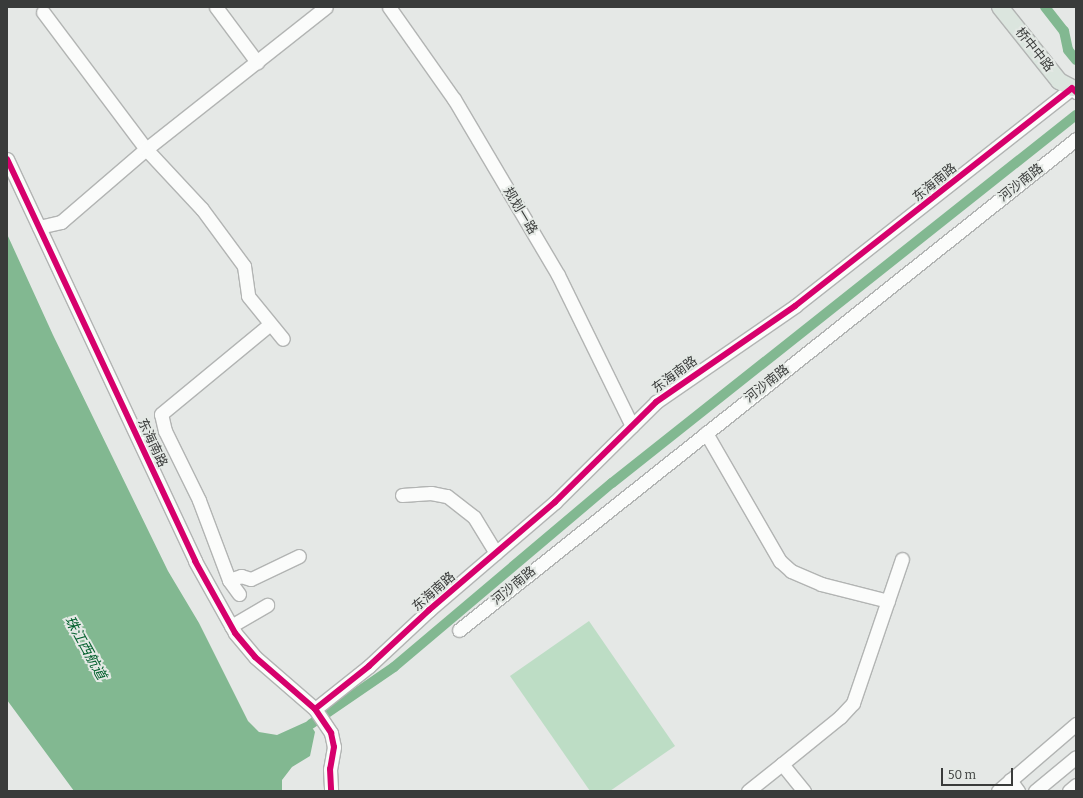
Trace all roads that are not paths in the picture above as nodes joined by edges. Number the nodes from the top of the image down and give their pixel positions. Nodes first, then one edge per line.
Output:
1 (216, 7) edge
2 (326, 7) edge
3 (389, 7) edge
4 (1000, 7) edge
5 (1012, 7) edge
6 (43, 12) dead end
7 (257, 62) junction
8 (1074, 90) edge
9 (1076, 139) edge
10 (146, 149) junction
11 (7, 159) edge
12 (39, 227) junction
13 (270, 324) junction
14 (283, 339) dead end
15 (632, 426) junction
16 (706, 432) junction
17 (402, 495) dead end
18 (496, 553) junction
19 (299, 556) dead end
20 (902, 559) dead end
21 (229, 580) junction
22 (238, 594) dead end
23 (888, 601) junction
24 (267, 605) dead end
25 (231, 626) junction
26 (459, 630) dead end
27 (317, 712) junction
28 (1076, 724) edge
29 (1076, 757) edge
30 (782, 764) junction
31 (1010, 780) junction
32 (1076, 785) edge
33 (331, 791) edge
34 (748, 791) edge
35 (804, 791) edge
36 (998, 791) edge
37 (1018, 791) edge
38 (1035, 791) edge
39 (1070, 791) edge

1 - 7 street
2 - 7 street
3 - 15 street, 规划一路
4 - 8 main road, 桥中中路
5 - 8 main road, 桥中中路
6 - 10 street
7 - 10 street
8 - 15 street, 东海南路
9 - 16 street, 河沙南路
10 - 12 street
10 - 13 street
11 - 12 street, 东海南路
12 - 25 street, 东海南路
13 - 14 street
13 - 21 street
15 - 18 street, 东海南路
16 - 23 street
16 - 26 street, 河沙南路
17 - 18 street
18 - 27 street, 东海南路
19 - 21 street
20 - 23 street
21 - 22 street
23 - 30 street
24 - 25 street
25 - 27 street, 东海南路
27 - 33 street, 东海南路
28 - 31 street
29 - 38 street
30 - 34 street
30 - 35 street
31 - 36 street
31 - 37 street
32 - 39 street

